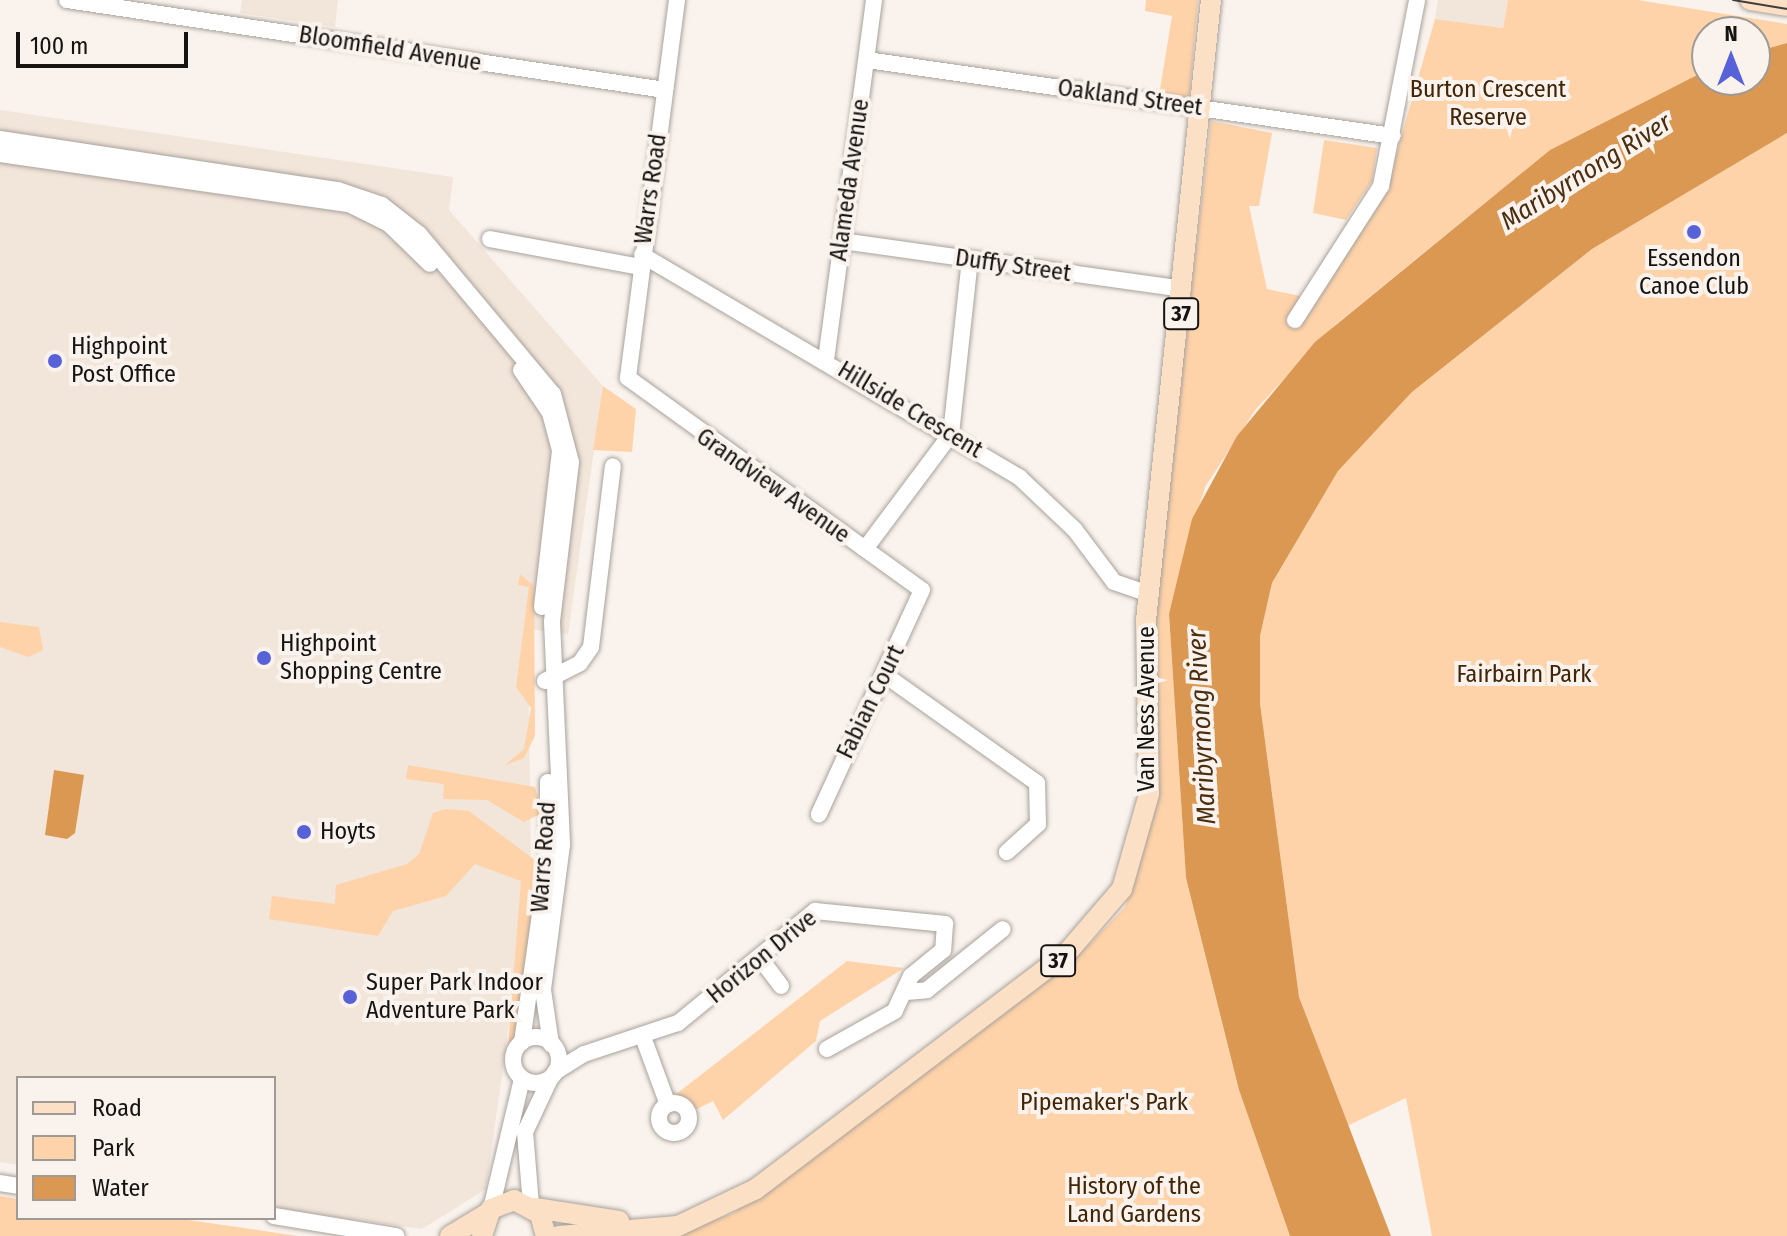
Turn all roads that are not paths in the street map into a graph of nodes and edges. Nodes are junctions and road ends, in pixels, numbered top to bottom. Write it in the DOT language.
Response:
graph roads {
  1 [pos="67,0"];
  2 [pos="677,0"];
  3 [pos="874,0"];
  4 [pos="1211,0"];
  5 [pos="1218,0"];
  6 [pos="1417,0"];
  7 [pos="1750,0"];
  8 [pos="1787,6"];
  9 [pos="1210,32"];
  10 [pos="867,60"];
  11 [pos="665,90"];
  12 [pos="1202,109"];
  13 [pos="1393,136"];
  14 [pos="0,139"];
  15 [pos="0,154"];
  16 [pos="490,239"];
  17 [pos="842,241"];
  18 [pos="970,260"];
  19 [pos="641,262"];
  20 [pos="1183,289"];
  21 [pos="1295,320"];
  22 [pos="826,360"];
  23 [pos="628,378"];
  24 [pos="943,429"];
  25 [pos="613,466"];
  26 [pos="865,549"];
  27 [pos="922,590"];
  28 [pos="1148,599"];
  29 [pos="885,675"];
  30 [pos="549,681"];
  31 [pos="819,814"];
  32 [pos="1007,852"];
  33 [pos="1003,929"];
  34 [pos="760,958"];
  35 [pos="781,986"];
  36 [pos="905,996"];
  37 [pos="643,1037"];
  38 [pos="522,1042"];
  39 [pos="553,1046"];
  40 [pos="827,1049"];
  41 [pos="553,1075"];
  42 [pos="522,1079"];
  43 [pos="668,1105"];
  44 [pos="740,1198"];
  45 [pos="533,1206"];
  46 [pos="489,1211"];
  47 [pos="276,1216"];
  48 [pos="353,1228"];
  49 [pos="369,1236"];
  50 [pos="396,1236"];
  51 [pos="450,1236"];
  52 [pos="482,1236"];
  53 [pos="546,1236"];
  54 [pos="559,1236"];
  1 -- 11 [label="street, Bloomfield Avenue"];
  2 -- 11 [label="street, Warrs Road"];
  3 -- 10 [label="street, Alameda Avenue"];
  4 -- 9 [label="main road, Van Ness Avenue / 37"];
  5 -- 9 [label="main road, Van Ness Avenue / 37"];
  6 -- 13 [label="street"];
  7 -- 8 [label="main road"];
  9 -- 12 [label="main road, Van Ness Avenue / 37"];
  10 -- 12 [label="street, Oakland Street"];
  10 -- 17 [label="street, Alameda Avenue"];
  11 -- 19 [label="street, Warrs Road"];
  12 -- 13 [label="street, Oakland Street"];
  12 -- 20 [label="main road, Van Ness Avenue / 37"];
  13 -- 21 [label="street"];
  14 -- 30 [label="street"];
  15 -- 30 [label="street"];
  16 -- 19 [label="street, Hillside Crescent"];
  17 -- 18 [label="street, Duffy Street"];
  17 -- 22 [label="street, Alameda Avenue"];
  18 -- 20 [label="street, Duffy Street"];
  18 -- 24 [label="street"];
  19 -- 22 [label="street, Hillside Crescent"];
  19 -- 23 [label="street, Warrs Road"];
  20 -- 28 [label="main road, Van Ness Avenue / 37"];
  22 -- 24 [label="street, Hillside Crescent"];
  23 -- 26 [label="street, Grandview Avenue"];
  24 -- 26 [label="street"];
  24 -- 28 [label="street, Hillside Crescent"];
  25 -- 30 [label="street"];
  26 -- 27 [label="street, Grandview Avenue"];
  27 -- 29 [label="street, Fabian Court"];
  28 -- 44 [label="main road, Van Ness Avenue / 37"];
  29 -- 31 [label="street, Fabian Court"];
  29 -- 32 [label="street"];
  30 -- 38 [label="street, Warrs Road"];
  30 -- 39 [label="street, Warrs Road"];
  33 -- 36 [label="street, Horizon Drive"];
  34 -- 35 [label="street"];
  34 -- 36 [label="street, Horizon Drive"];
  34 -- 37 [label="street, Horizon Drive"];
  36 -- 40 [label="street, Horizon Drive"];
  37 -- 39 [label="street, Horizon Drive"];
  37 -- 41 [label="street, Horizon Drive"];
  37 -- 43 [label="street"];
  38 -- 39 [label="street, Horizon Drive"];
  38 -- 42 [label="street, Warrs Road"];
  39 -- 41 [label="street, Warrs Road"];
  41 -- 42 [label="street"];
  41 -- 45 [label="street"];
  42 -- 46 [label="street"];
  44 -- 45 [label="main road, Van Ness Avenue / 37"];
  44 -- 54 [label="main road, Van Ness Avenue / 37"];
  45 -- 46 [label="main road, 37"];
  45 -- 53 [label="main road"];
  46 -- 51 [label="main road, 37"];
  46 -- 52 [label="main road"];
  47 -- 48 [label="street"];
  48 -- 49 [label="street"];
  48 -- 50 [label="street"];
}
